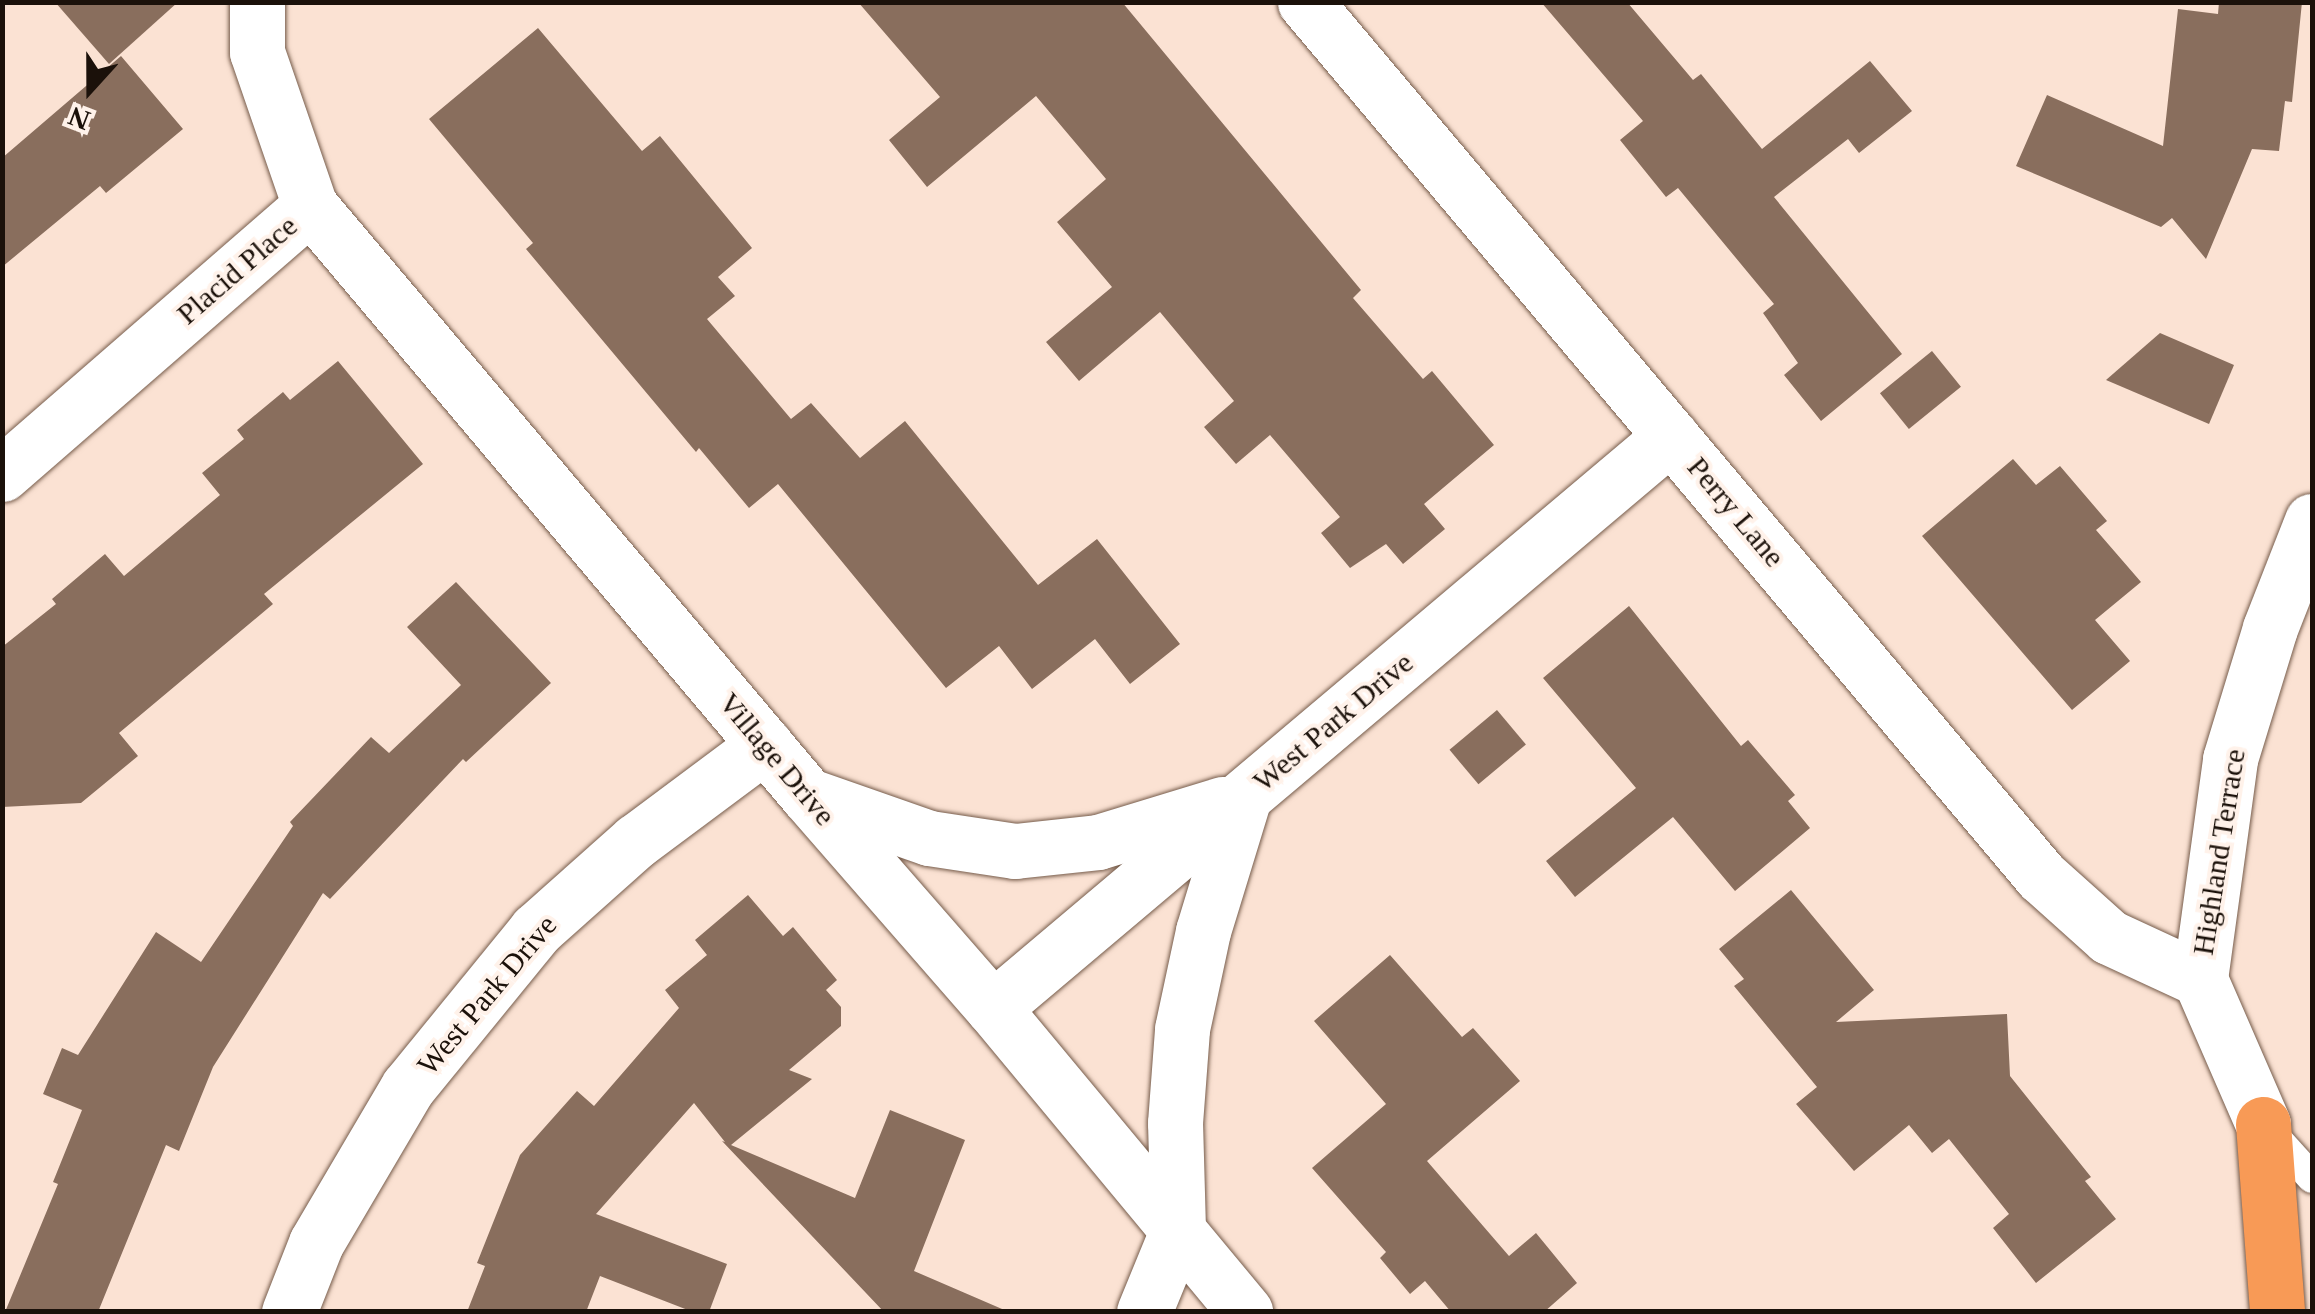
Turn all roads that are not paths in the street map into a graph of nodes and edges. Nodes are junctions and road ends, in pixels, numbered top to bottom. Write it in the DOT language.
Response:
graph roads {
  1 [pos="257,2"];
  2 [pos="1305,2"];
  3 [pos="310,206"];
  4 [pos="1672,436"];
  5 [pos="2,474"];
  6 [pos="2312,521"];
  7 [pos="764,745"];
  8 [pos="807,796"];
  9 [pos="1244,798"];
  10 [pos="2200,978"];
  11 [pos="994,1008"];
  12 [pos="2263,1124"];
  13 [pos="2312,1178"];
  14 [pos="1178,1229"];
  15 [pos="288,1312"];
  16 [pos="1144,1312"];
  17 [pos="1246,1312"];
  18 [pos="2278,1312"];
  1 -- 3 [label="street, Placid Place"];
  2 -- 4 [label="street, Perry Lane"];
  3 -- 5 [label="street, Placid Place"];
  3 -- 7 [label="street, Village Drive"];
  4 -- 9 [label="street, West Park Drive"];
  4 -- 10 [label="street, Perry Lane"];
  6 -- 10 [label="street, Highland Terrace"];
  7 -- 8 [label="street, Village Drive"];
  7 -- 15 [label="street, West Park Drive"];
  8 -- 9 [label="street"];
  8 -- 11 [label="street, Village Drive"];
  9 -- 11 [label="street, West Park Drive"];
  9 -- 14 [label="street"];
  10 -- 12 [label="street, Highland Terrace"];
  11 -- 14 [label="street, Village Drive"];
  12 -- 13 [label="lane"];
  12 -- 18 [label="highway"];
  14 -- 16 [label="street"];
  14 -- 17 [label="street, Village Drive"];
}
